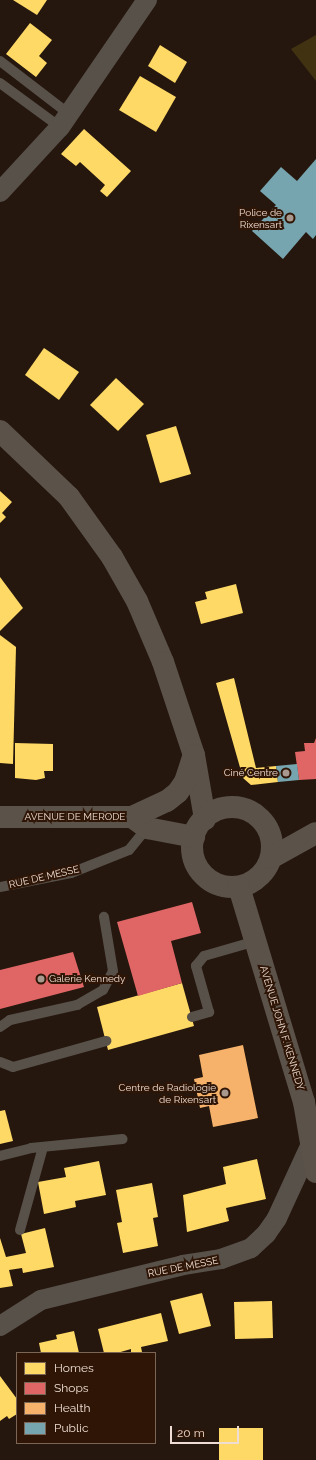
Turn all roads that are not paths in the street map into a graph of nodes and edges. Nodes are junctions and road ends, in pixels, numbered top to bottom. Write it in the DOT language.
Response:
graph roads {
  1 [pos="146,0"];
  2 [pos="0,62"];
  3 [pos="0,83"];
  4 [pos="64,121"];
  5 [pos="0,192"];
  6 [pos="0,431"];
  7 [pos="194,755"];
  8 [pos="0,817"];
  9 [pos="205,819"];
  10 [pos="140,822"];
  11 [pos="316,833"];
  12 [pos="194,837"];
  13 [pos="271,858"];
  14 [pos="0,887"];
  15 [pos="239,887"];
  16 [pos="104,917"];
  17 [pos="256,941"];
  18 [pos="192,1017"];
  19 [pos="0,1027"];
  20 [pos="106,1041"];
  21 [pos="0,1062"];
  22 [pos="123,1139"];
  23 [pos="312,1142"];
  24 [pos="43,1147"];
  25 [pos="0,1156"];
  26 [pos="316,1172"];
  27 [pos="20,1230"];
  28 [pos="0,1326"];
  1 -- 4 [label="street"];
  2 -- 4 [label="lane"];
  3 -- 4 [label="lane"];
  4 -- 5 [label="street"];
  6 -- 7 [label="main road"];
  7 -- 9 [label="main road"];
  7 -- 10 [label="main road"];
  8 -- 10 [label="main road, AVENUE DE MERODE"];
  9 -- 12 [label="main road"];
  9 -- 13 [label="main road"];
  10 -- 12 [label="main road, AVENUE DE MERODE"];
  10 -- 14 [label="lane, RUE DE MESSE"];
  11 -- 13 [label="main road"];
  12 -- 15 [label="main road"];
  13 -- 15 [label="main road"];
  15 -- 17 [label="main road, AVENUE JOHN F. KENNEDY"];
  16 -- 19 [label="lane"];
  17 -- 18 [label="lane"];
  17 -- 23 [label="main road, AVENUE JOHN F. KENNEDY"];
  20 -- 21 [label="lane"];
  22 -- 24 [label="lane"];
  23 -- 26 [label="main road, AVENUE JOHN F. KENNEDY"];
  23 -- 28 [label="street, RUE DE MESSE"];
  24 -- 25 [label="lane"];
  24 -- 27 [label="lane"];
}
